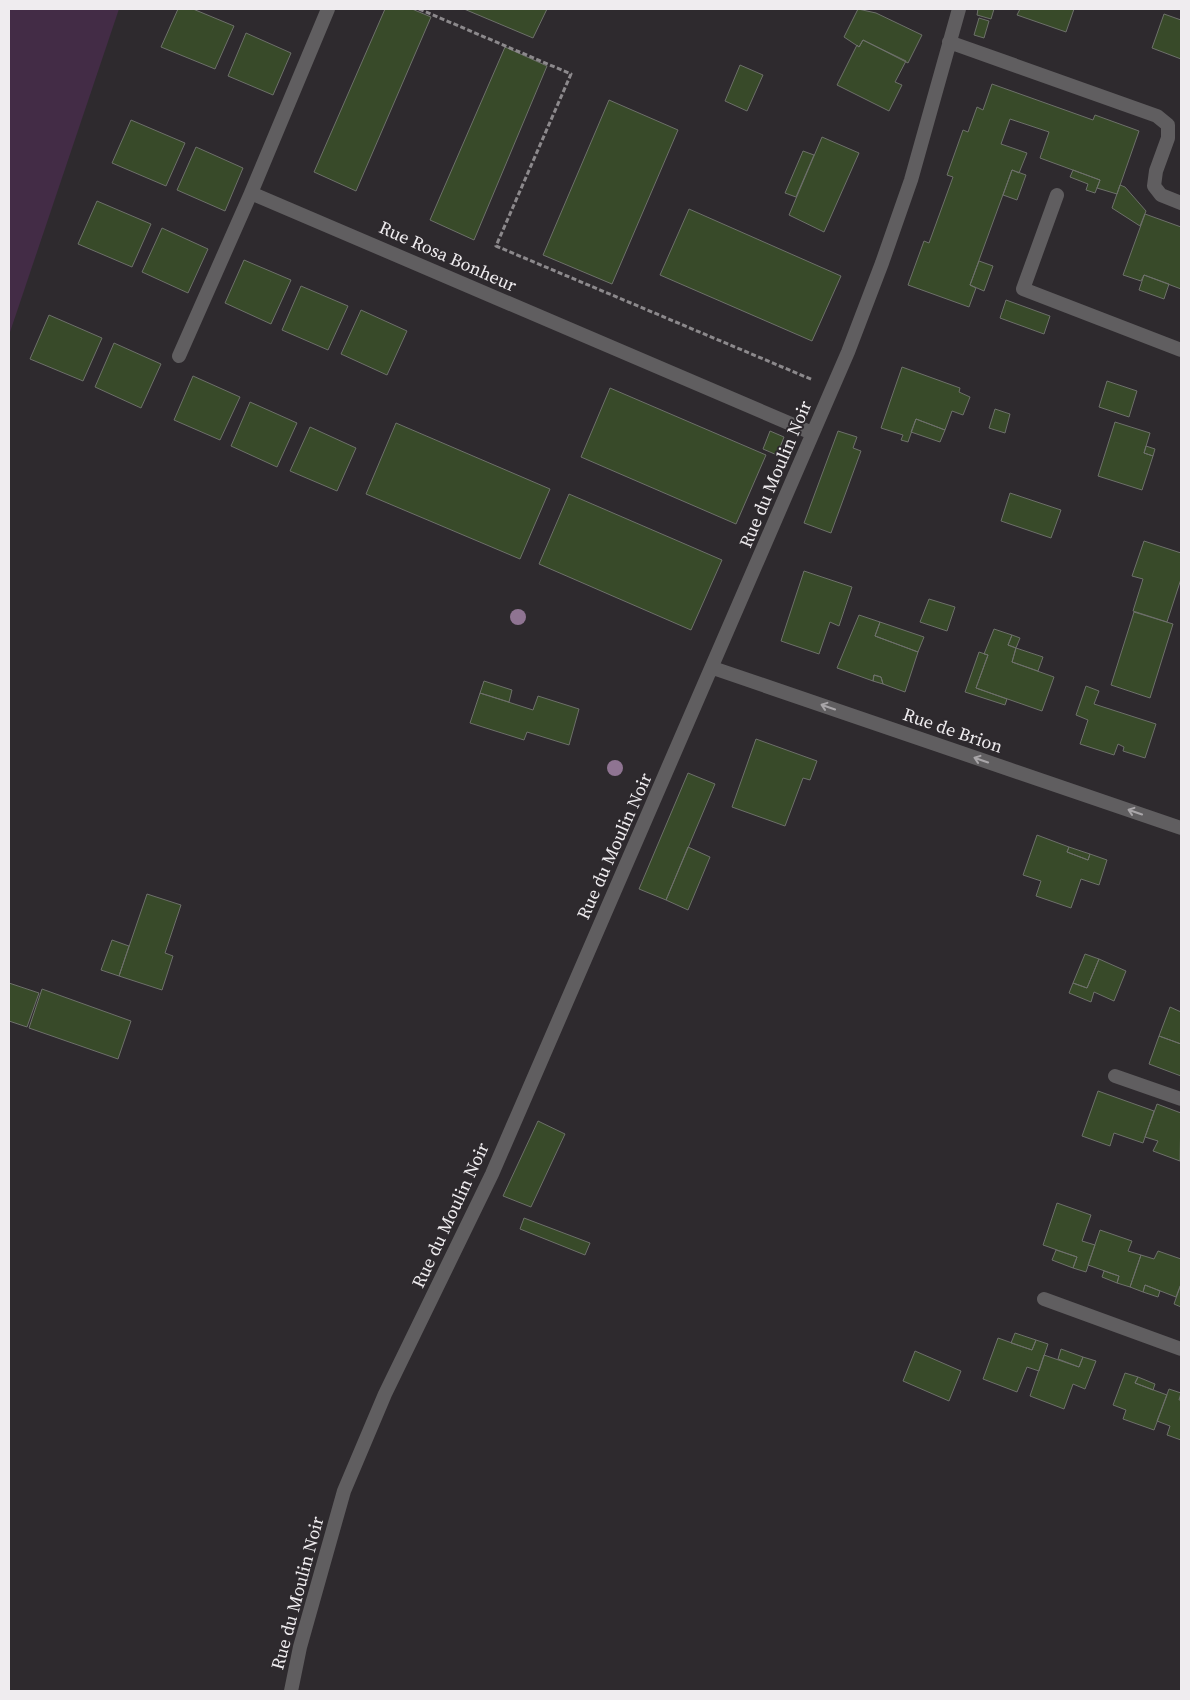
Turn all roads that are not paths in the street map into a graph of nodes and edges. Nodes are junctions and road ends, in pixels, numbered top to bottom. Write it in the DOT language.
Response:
graph roads {
  1 [pos="328,9"];
  2 [pos="958,9"];
  3 [pos="949,42"];
  4 [pos="251,192"];
  5 [pos="1057,195"];
  6 [pos="1181,203"];
  7 [pos="1181,350"];
  8 [pos="179,356"];
  9 [pos="812,433"];
  10 [pos="713,668"];
  11 [pos="1181,828"];
  12 [pos="1115,1076"];
  13 [pos="1181,1099"];
  14 [pos="1044,1299"];
  15 [pos="1181,1349"];
  16 [pos="291,1691"];
  1 -- 4 [label="street"];
  2 -- 3 [label="street, Rue du Moulin Noir"];
  3 -- 6 [label="street"];
  3 -- 9 [label="street, Rue du Moulin Noir"];
  4 -- 8 [label="street"];
  4 -- 9 [label="street, Rue Rosa Bonheur"];
  5 -- 7 [label="street"];
  9 -- 10 [label="street, Rue du Moulin Noir"];
  11 -- 10 [label="street, Rue de Brion, one-way"];
  10 -- 16 [label="street, Rue du Moulin Noir"];
  12 -- 13 [label="street"];
  14 -- 15 [label="street"];
}
